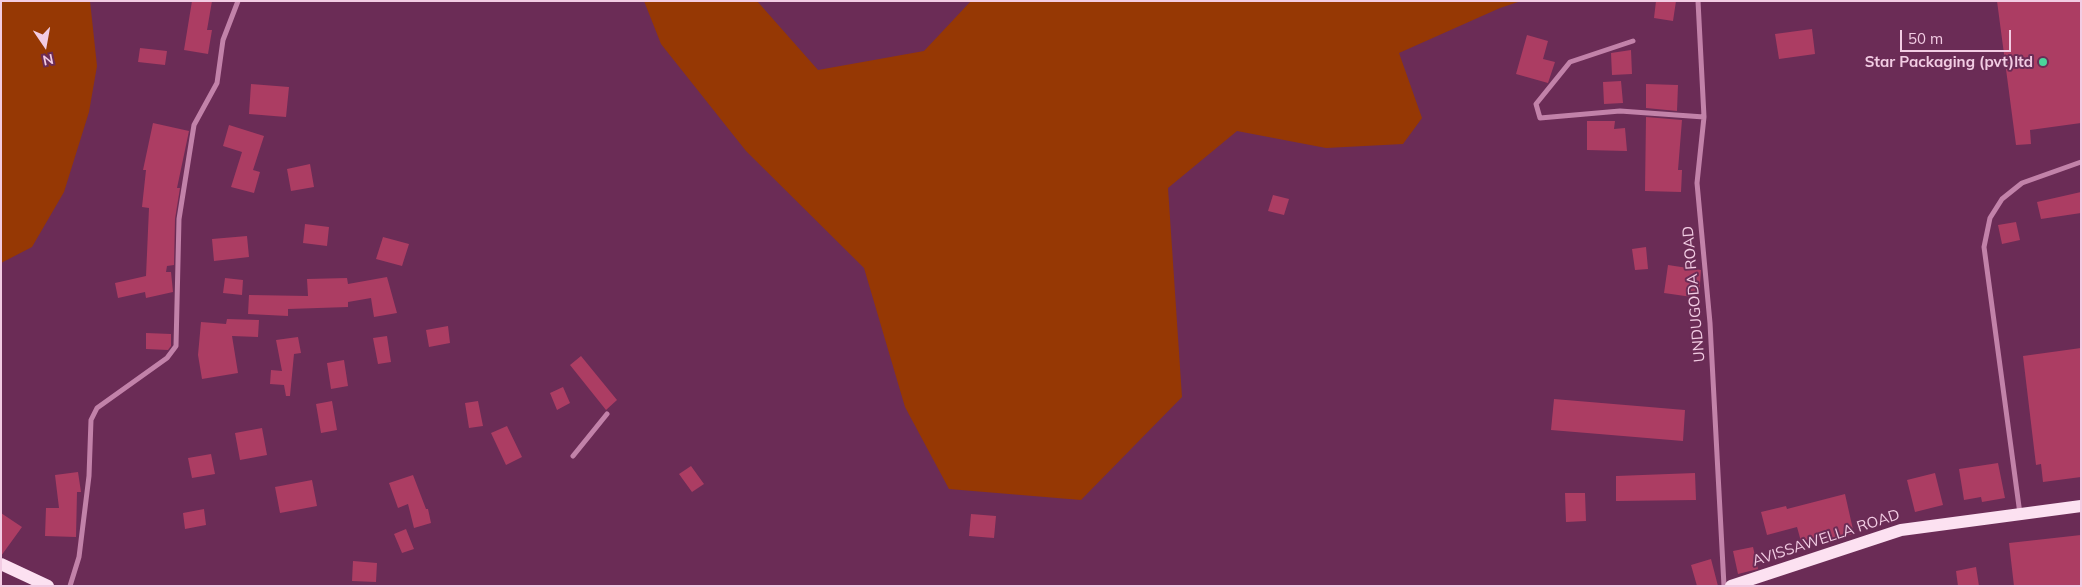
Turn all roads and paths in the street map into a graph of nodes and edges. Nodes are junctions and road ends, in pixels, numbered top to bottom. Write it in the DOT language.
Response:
graph roads {
  1 [pos="238,1"];
  2 [pos="1698,1"];
  3 [pos="1633,41"];
  4 [pos="1704,116"];
  5 [pos="2081,162"];
  6 [pos="608,414"];
  7 [pos="573,456"];
  8 [pos="2081,506"];
  9 [pos="2020,514"];
  10 [pos="1,564"];
  11 [pos="48,586"];
  12 [pos="70,586"];
  13 [pos="1724,586"];
  14 [pos="1730,586"];
  1 -- 12 [label="street"];
  2 -- 4 [label="street, UNDUGODA ROAD"];
  3 -- 4 [label="street"];
  4 -- 13 [label="street, UNDUGODA ROAD"];
  5 -- 9 [label="street"];
  6 -- 7 [label="street"];
  8 -- 9 [label="main road, AVISSAWELLA ROAD"];
  9 -- 14 [label="main road, AVISSAWELLA ROAD"];
  10 -- 11 [label="main road"];
}
